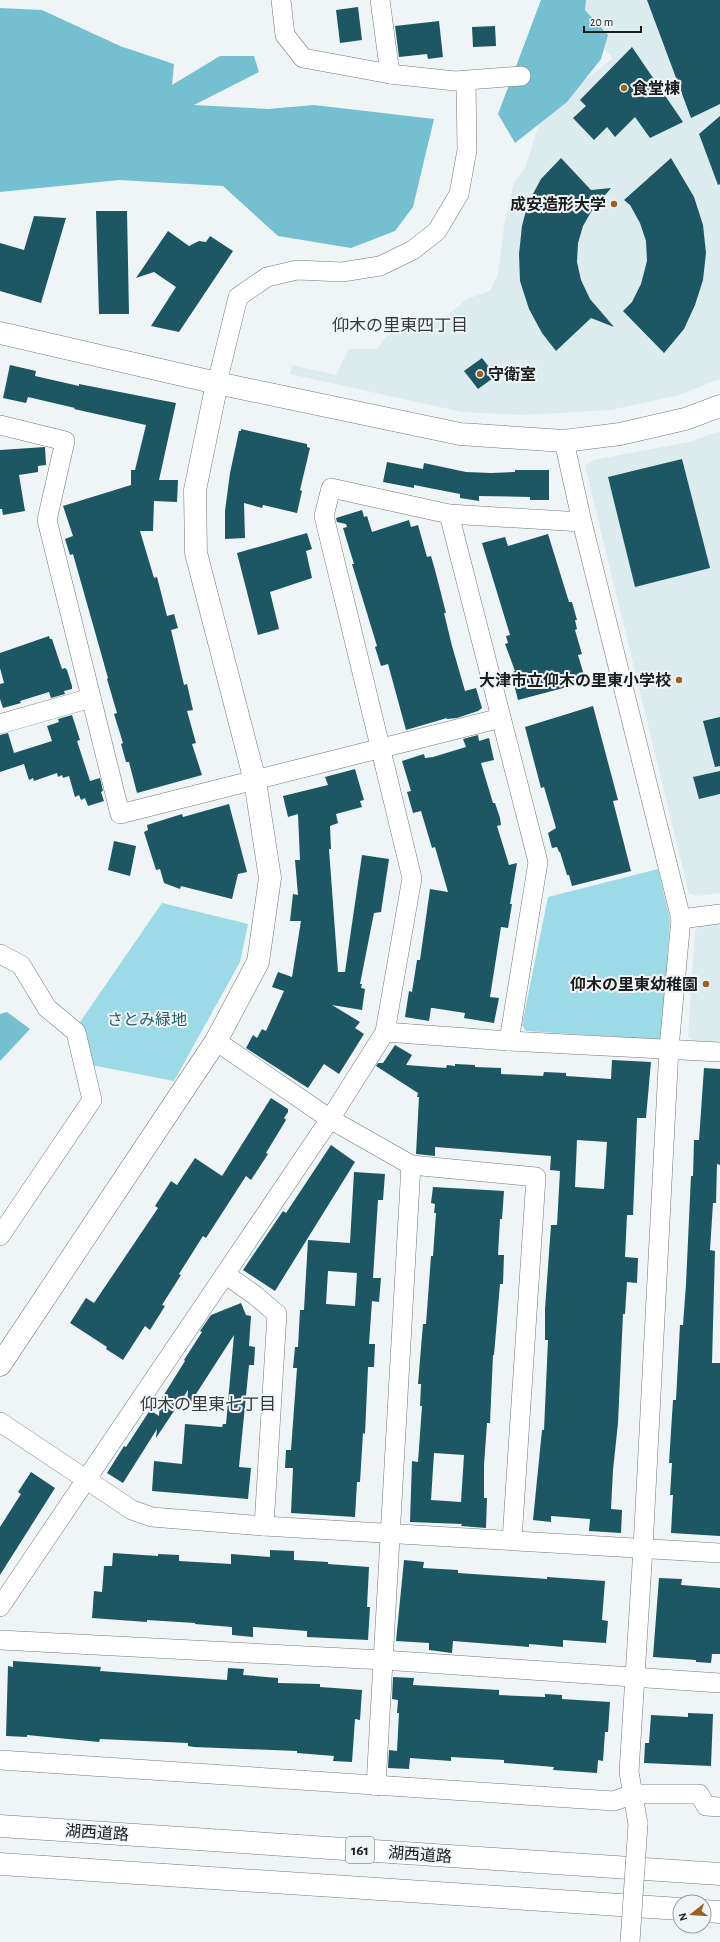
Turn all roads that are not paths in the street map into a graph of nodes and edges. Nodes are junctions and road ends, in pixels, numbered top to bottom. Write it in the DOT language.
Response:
graph roads {
  1 [pos="281,0"];
  2 [pos="380,0"];
  3 [pos="390,74"];
  4 [pos="521,76"];
  5 [pos="466,81"];
  6 [pos="0,333"];
  7 [pos="217,382"];
  8 [pos="720,406"];
  9 [pos="0,425"];
  10 [pos="564,441"];
  11 [pos="449,514"];
  12 [pos="582,522"];
  13 [pos="91,698"];
  14 [pos="501,718"];
  15 [pos="0,724"];
  16 [pos="380,748"];
  17 [pos="255,781"];
  18 [pos="720,914"];
  19 [pos="681,919"];
  20 [pos="0,954"];
  21 [pos="384,1032"];
  22 [pos="509,1041"];
  23 [pos="216,1042"];
  24 [pos="669,1048"];
  25 [pos="720,1052"];
  26 [pos="330,1119"];
  27 [pos="411,1166"];
  28 [pos="0,1236"];
  29 [pos="225,1274"];
  30 [pos="0,1365"];
  31 [pos="0,1422"];
  32 [pos="86,1480"];
  33 [pos="264,1526"];
  34 [pos="390,1533"];
  35 [pos="512,1540"];
  36 [pos="643,1548"];
  37 [pos="720,1553"];
  38 [pos="0,1607"];
  39 [pos="0,1640"];
  40 [pos="383,1660"];
  41 [pos="635,1677"];
  42 [pos="720,1682"];
  43 [pos="0,1760"];
  44 [pos="376,1786"];
  45 [pos="633,1794"];
  46 [pos="720,1807"];
  47 [pos="0,1826"];
  48 [pos="0,1864"];
  49 [pos="720,1874"];
  50 [pos="672,1908"];
  51 [pos="630,1942"];
  1 -- 3 [label="street"];
  2 -- 3 [label="street"];
  3 -- 5 [label="street"];
  4 -- 5 [label="street"];
  5 -- 7 [label="street"];
  6 -- 7 [label="main road"];
  7 -- 10 [label="main road"];
  7 -- 17 [label="main road"];
  8 -- 10 [label="main road"];
  9 -- 13 [label="street"];
  10 -- 12 [label="street"];
  11 -- 12 [label="street"];
  11 -- 14 [label="street"];
  11 -- 16 [label="street"];
  12 -- 19 [label="street"];
  13 -- 15 [label="street"];
  13 -- 17 [label="street"];
  14 -- 16 [label="street"];
  14 -- 22 [label="street"];
  16 -- 17 [label="street"];
  16 -- 21 [label="street"];
  17 -- 23 [label="main road"];
  18 -- 19 [label="street"];
  19 -- 24 [label="street"];
  20 -- 28 [label="street"];
  21 -- 22 [label="street"];
  21 -- 26 [label="street"];
  22 -- 24 [label="street"];
  23 -- 26 [label="street"];
  23 -- 30 [label="main road"];
  24 -- 25 [label="street"];
  24 -- 36 [label="street"];
  26 -- 27 [label="street"];
  26 -- 29 [label="street"];
  27 -- 34 [label="street"];
  27 -- 35 [label="street"];
  29 -- 32 [label="street"];
  29 -- 33 [label="street"];
  31 -- 32 [label="street"];
  32 -- 33 [label="street"];
  32 -- 38 [label="street"];
  33 -- 34 [label="street"];
  34 -- 35 [label="street"];
  34 -- 40 [label="street"];
  35 -- 36 [label="street"];
  36 -- 37 [label="street"];
  36 -- 41 [label="street"];
  39 -- 40 [label="street"];
  40 -- 41 [label="street"];
  40 -- 44 [label="street"];
  41 -- 42 [label="street"];
  41 -- 45 [label="street"];
  43 -- 44 [label="street"];
  44 -- 45 [label="street"];
  45 -- 46 [label="street"];
  45 -- 51 [label="street, bridge"];
  47 -- 49 [label="main road, 湖西道路 / 161"];
  48 -- 50 [label="main road, 161"];
}
